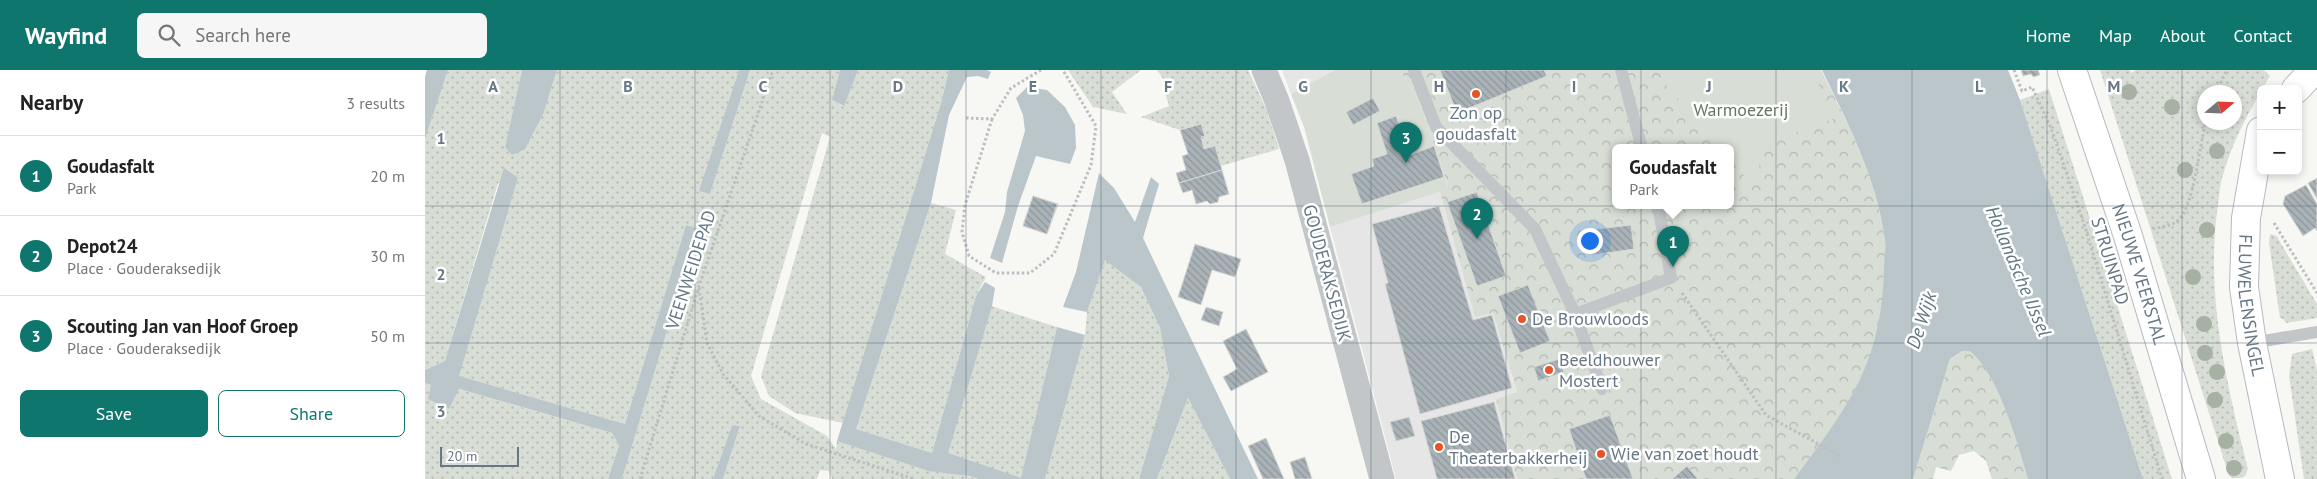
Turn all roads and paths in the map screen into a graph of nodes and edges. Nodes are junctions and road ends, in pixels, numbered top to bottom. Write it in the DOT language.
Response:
graph roads {
  1 [pos="773,70"];
  2 [pos="1041,70"];
  3 [pos="1063,70"];
  4 [pos="1264,70"];
  5 [pos="1414,70"];
  6 [pos="1621,70"];
  7 [pos="2014,70"];
  8 [pos="2072,70"];
  9 [pos="2227,70"];
  10 [pos="2314,70"];
  11 [pos="2220,85"];
  12 [pos="2300,85"];
  13 [pos="966,118"];
  14 [pos="992,119"];
  15 [pos="2204,130"];
  16 [pos="1640,144"];
  17 [pos="2257,154"];
  18 [pos="1659,209"];
  19 [pos="2246,218"];
  20 [pos="2128,236"];
  21 [pos="1671,278"];
  22 [pos="699,286"];
  23 [pos="2317,293"];
  24 [pos="1575,314"];
  25 [pos="2317,332"];
  26 [pos="2252,343"];
  27 [pos="1602,389"];
  28 [pos="1842,457"];
  29 [pos="640,479"];
  30 [pos="914,479"];
  31 [pos="1382,479"];
  32 [pos="2162,479"];
  33 [pos="2201,479"];
  34 [pos="2280,479"];
  1 -- 22 [label="path, VEENWEIDEPAD"];
  2 -- 14 [label="path"];
  3 -- 14 [label="path"];
  4 -- 31 [label="street, GOUDERAKSEDIJK"];
  5 -- 24 [label="lane"];
  6 -- 16 [label="lane"];
  7 -- 32 [label="path, STRUINPAD"];
  8 -- 20 [label="main road, NIEUWE VEERSTAL"];
  9 -- 11 [label="path"];
  10 -- 12 [label="main road"];
  13 -- 14 [label="path"];
  15 -- 20 [label="path"];
  17 -- 19 [label="main road, FLUWELENSINGEL"];
  18 -- 21 [label="lane"];
  19 -- 23 [label="path"];
  19 -- 26 [label="main road, FLUWELENSINGEL"];
  20 -- 33 [label="main road, NIEUWE VEERSTAL"];
  21 -- 24 [label="lane"];
  21 -- 28 [label="path"];
  22 -- 29 [label="path, VEENWEIDEPAD"];
  22 -- 30 [label="path"];
  24 -- 27 [label="lane"];
  25 -- 26 [label="lane"];
  26 -- 34 [label="main road, FLUWELENSINGEL"];
}
